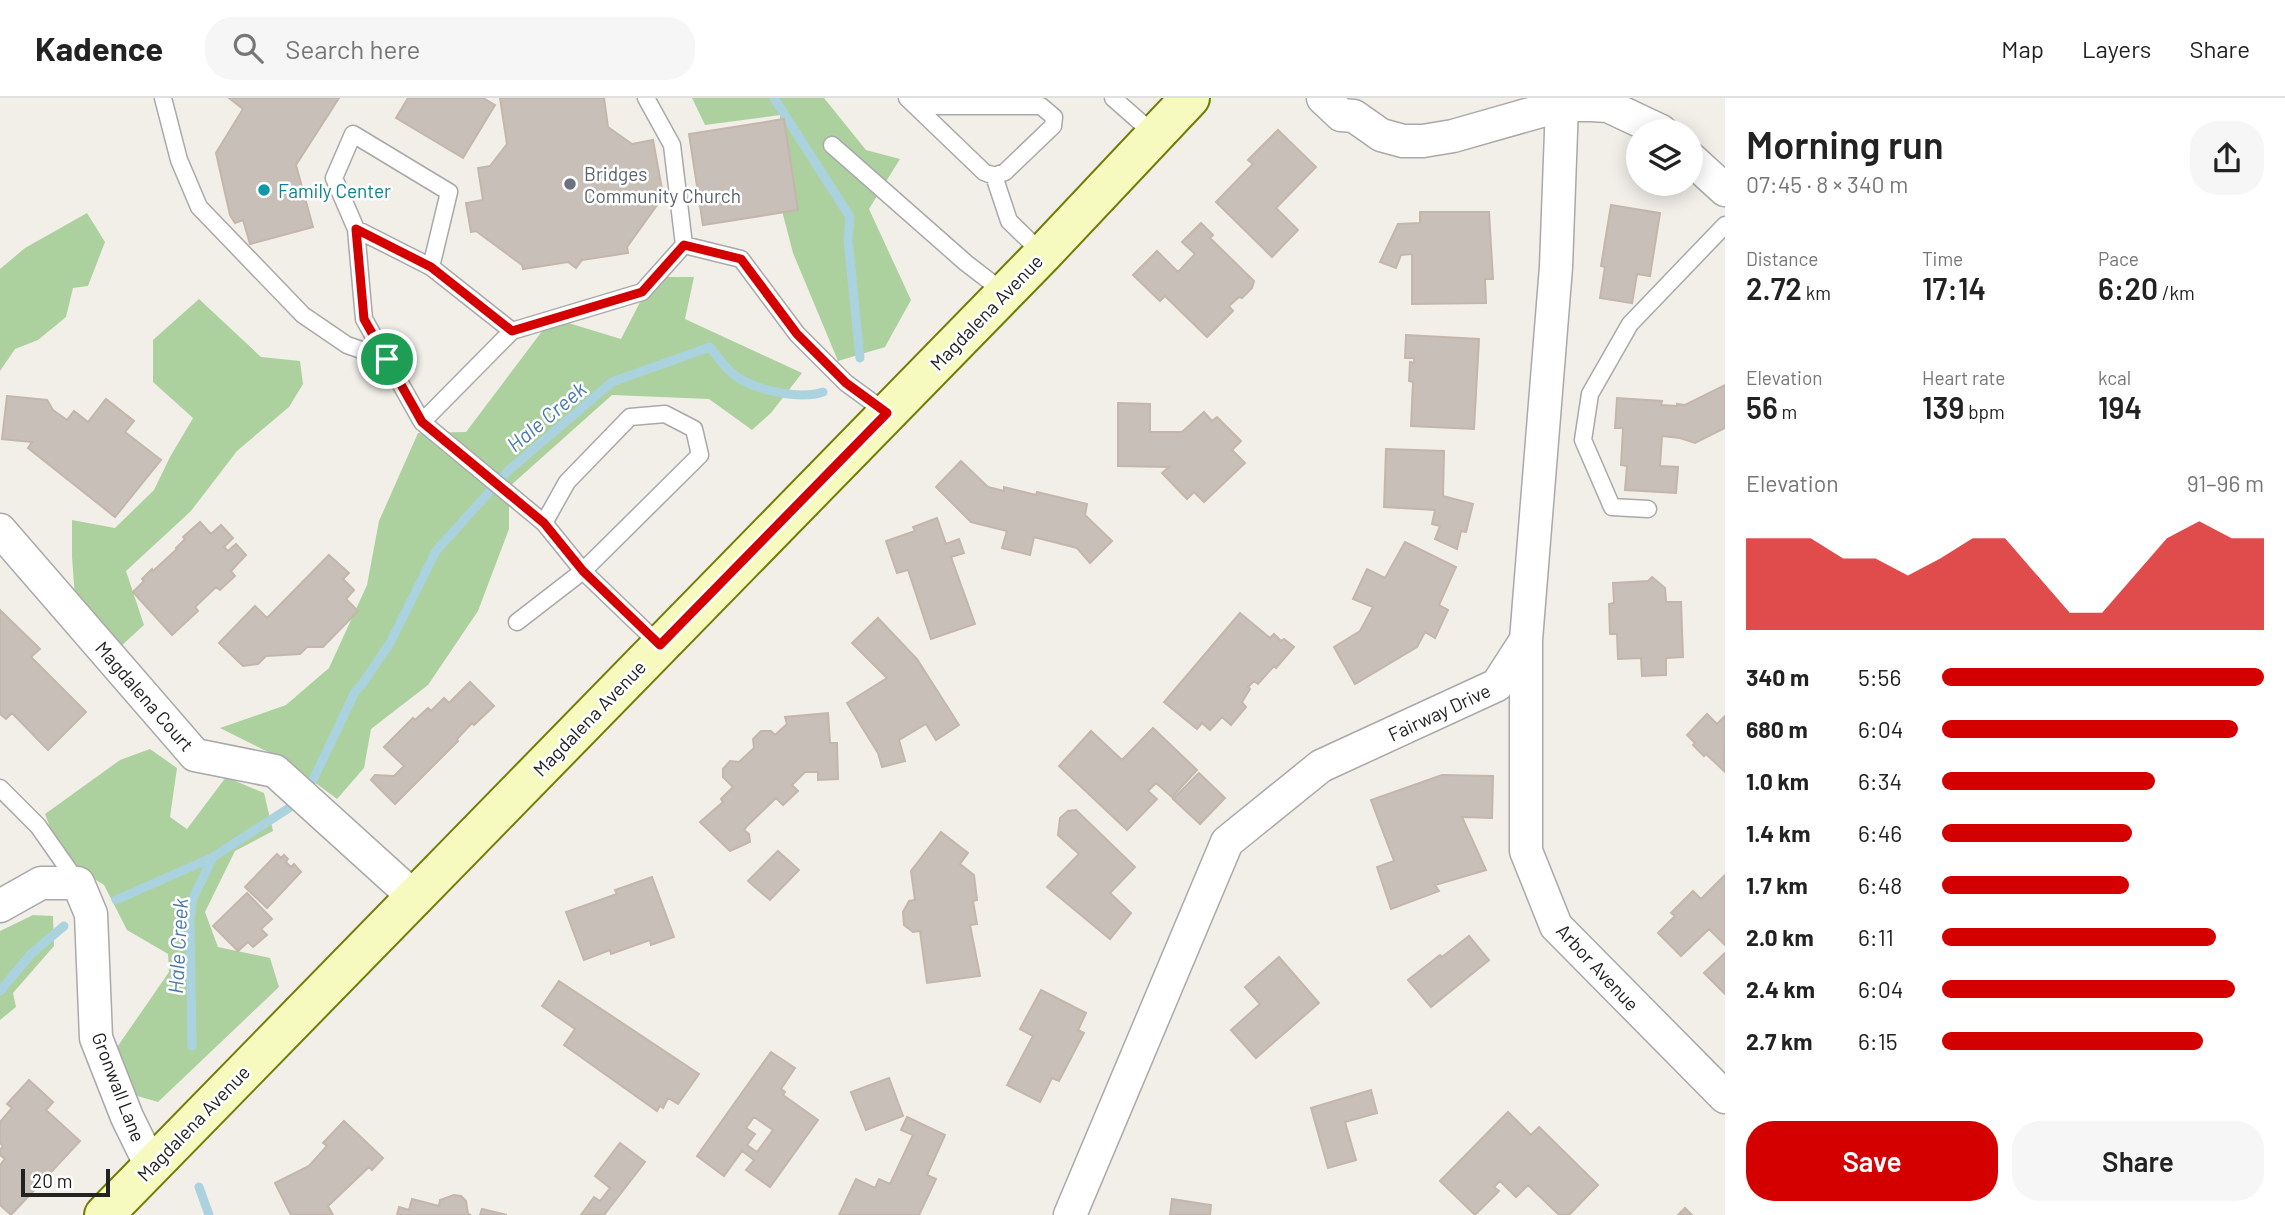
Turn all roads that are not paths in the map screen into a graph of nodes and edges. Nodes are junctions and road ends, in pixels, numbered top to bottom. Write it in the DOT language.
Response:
graph roads {
  1 [pos="163,98"];
  2 [pos="646,98"];
  3 [pos="1113,98"];
  4 [pos="1190,98"];
  5 [pos="1323,98"];
  6 [pos="911,102"];
  7 [pos="1562,105"];
  8 [pos="1353,107"];
  9 [pos="1636,119"];
  10 [pos="1155,135"];
  11 [pos="832,145"];
  12 [pos="1703,170"];
  13 [pos="994,177"];
  14 [pos="1725,190"];
  15 [pos="1725,225"];
  16 [pos="356,229"];
  17 [pos="684,245"];
  18 [pos="1043,254"];
  19 [pos="431,267"];
  20 [pos="1005,293"];
  21 [pos="512,331"];
  22 [pos="387,359"];
  23 [pos="887,413"];
  24 [pos="422,422"];
  25 [pos="1648,509"];
  26 [pos="544,523"];
  27 [pos="0,530"];
  28 [pos="583,571"];
  29 [pos="517,622"];
  30 [pos="1526,640"];
  31 [pos="660,645"];
  32 [pos="0,788"];
  33 [pos="78,883"];
  34 [pos="414,897"];
  35 [pos="0,906"];
  36 [pos="1725,1097"];
  37 [pos="151,1166"];
  38 [pos="104,1215"];
  39 [pos="1070,1215"];
  1 -- 22 [label="lane"];
  2 -- 17 [label="lane"];
  3 -- 10 [label="lane"];
  4 -- 10 [label="main road, Magdalena Avenue"];
  5 -- 8 [label="street"];
  6 -- 13 [label="lane"];
  6 -- 13 [label="lane"];
  7 -- 8 [label="street"];
  7 -- 9 [label="street"];
  7 -- 30 [label="street, Fairway Drive"];
  10 -- 18 [label="main road, Magdalena Avenue"];
  11 -- 20 [label="lane"];
  12 -- 14 [label="street"];
  13 -- 18 [label="lane"];
  15 -- 25 [label="lane"];
  16 -- 19 [label="lane"];
  16 -- 19 [label="lane"];
  16 -- 22 [label="lane"];
  17 -- 21 [label="lane"];
  17 -- 23 [label="lane"];
  18 -- 20 [label="main road, Magdalena Avenue"];
  19 -- 21 [label="lane"];
  20 -- 23 [label="main road, Magdalena Avenue"];
  21 -- 24 [label="lane"];
  22 -- 24 [label="lane"];
  23 -- 31 [label="main road, Magdalena Avenue"];
  24 -- 26 [label="lane"];
  26 -- 28 [label="lane"];
  26 -- 28 [label="lane"];
  27 -- 34 [label="street, Magdalena Court"];
  28 -- 29 [label="lane"];
  28 -- 31 [label="lane"];
  30 -- 36 [label="street, Arbor Avenue"];
  30 -- 39 [label="street, Fairway Drive"];
  31 -- 34 [label="main road, Magdalena Avenue"];
  32 -- 33 [label="lane, Gronwall Lane"];
  33 -- 35 [label="street"];
  33 -- 37 [label="street, Gronwall Lane"];
  34 -- 37 [label="main road, Magdalena Avenue"];
  37 -- 38 [label="main road, Magdalena Avenue"];
}
